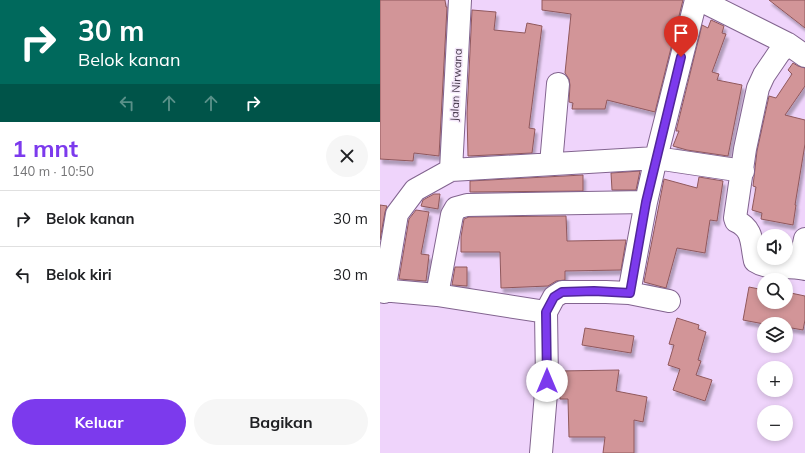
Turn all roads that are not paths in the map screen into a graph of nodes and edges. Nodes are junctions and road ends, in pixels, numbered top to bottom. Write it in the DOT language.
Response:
graph roads {
  1 [pos="460,0"];
  2 [pos="696,0"];
  3 [pos="700,0"];
  4 [pos="797,50"];
  5 [pos="558,84"];
  6 [pos="656,158"];
  7 [pos="551,164"];
  8 [pos="451,170"];
  9 [pos="743,171"];
  10 [pos="646,202"];
  11 [pos="805,239"];
  12 [pos="802,268"];
  13 [pos="382,291"];
  14 [pos="630,293"];
  15 [pos="437,295"];
  16 [pos="669,301"];
  17 [pos="546,312"];
  18 [pos="541,453"];
  1 -- 8 [label="street, Jalan Nirwana"];
  2 -- 6 [label="street"];
  3 -- 4 [label="street"];
  4 -- 9 [label="street"];
  5 -- 7 [label="street"];
  6 -- 7 [label="street"];
  6 -- 9 [label="street"];
  6 -- 10 [label="street"];
  7 -- 8 [label="street"];
  8 -- 13 [label="street"];
  9 -- 12 [label="street"];
  10 -- 14 [label="street"];
  10 -- 15 [label="street"];
  11 -- 12 [label="street"];
  13 -- 15 [label="street"];
  14 -- 16 [label="street"];
  14 -- 17 [label="street"];
  15 -- 17 [label="street"];
  17 -- 18 [label="street"];
}
